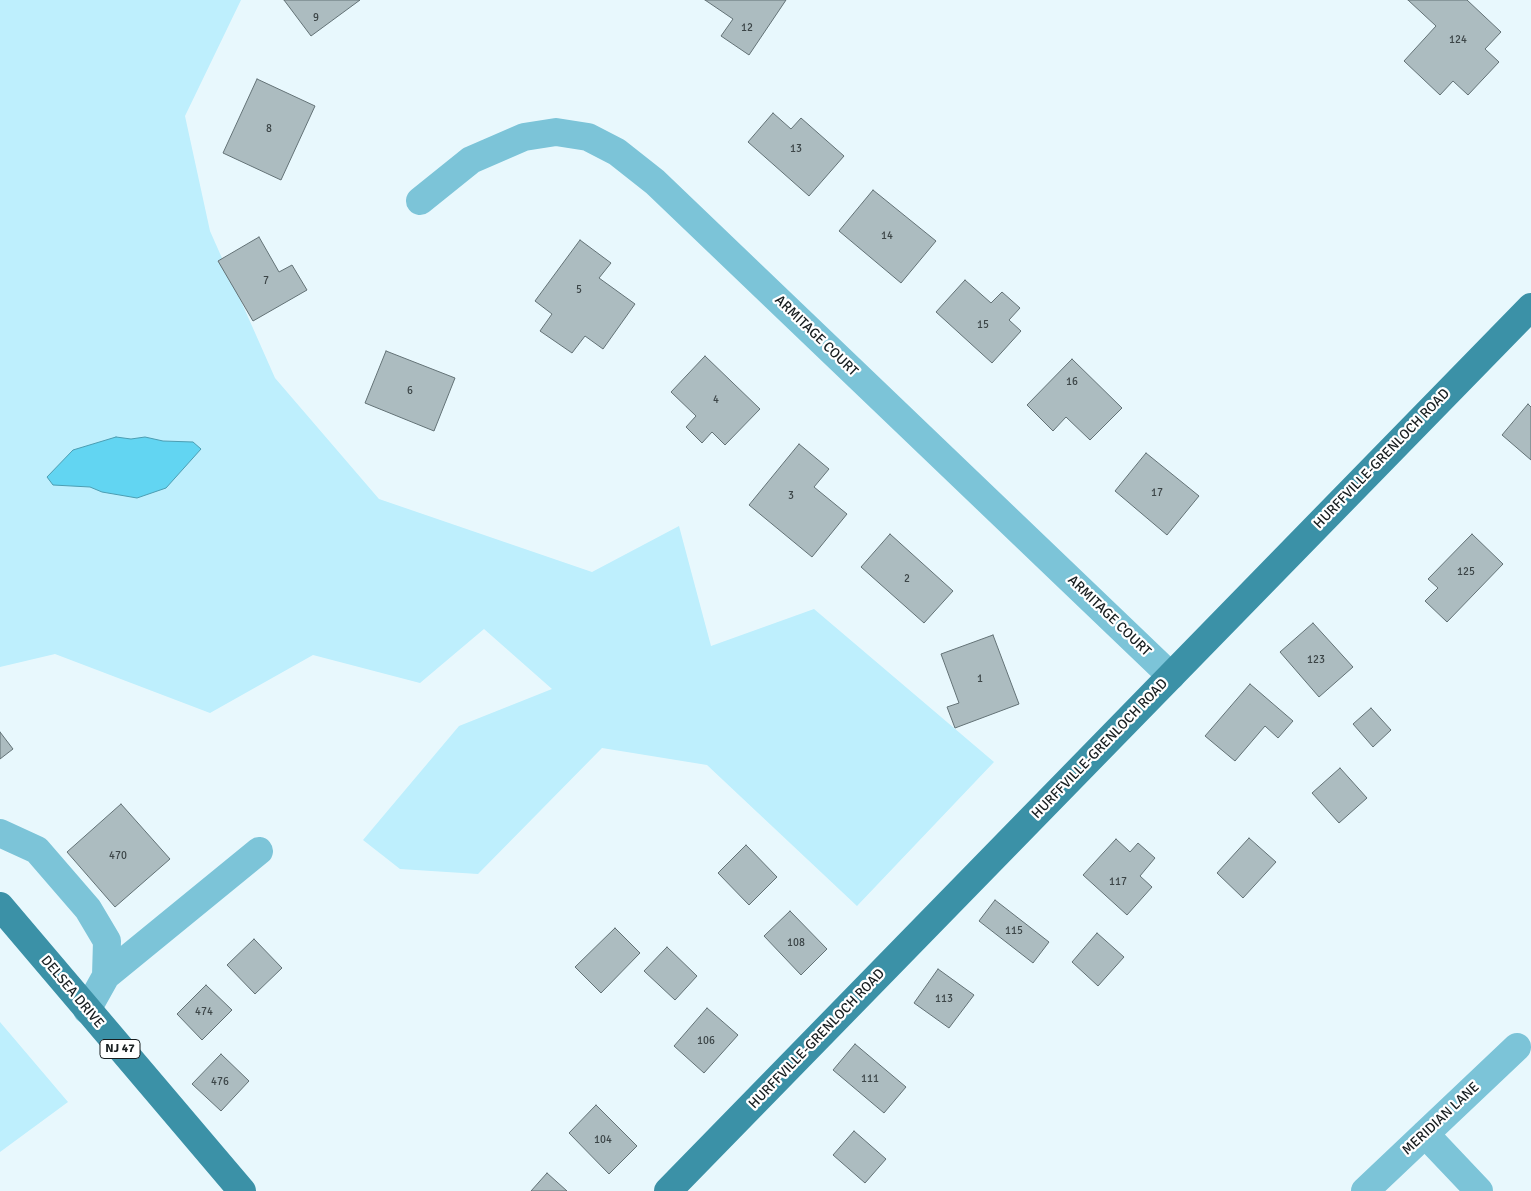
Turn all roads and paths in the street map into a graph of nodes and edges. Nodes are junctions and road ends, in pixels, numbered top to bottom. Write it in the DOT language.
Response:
graph roads {
  1 [pos="420,201"];
  2 [pos="1531,307"];
  3 [pos="1172,676"];
  4 [pos="0,833"];
  5 [pos="259,851"];
  6 [pos="0,906"];
  7 [pos="106,976"];
  8 [pos="87,1010"];
  9 [pos="1518,1047"];
  10 [pos="1425,1134"];
  11 [pos="676,1188"];
  12 [pos="242,1191"];
  13 [pos="1365,1191"];
  14 [pos="1479,1191"];
  1 -- 3 [label="street, ARMITAGE COURT"];
  2 -- 3 [label="main road, HURFFVILLE-GRENLOCH ROAD"];
  3 -- 11 [label="main road, HURFFVILLE-GRENLOCH ROAD"];
  4 -- 7 [label="street"];
  5 -- 7 [label="street"];
  6 -- 8 [label="main road, DELSEA DRIVE / NJ 47"];
  7 -- 8 [label="street"];
  8 -- 12 [label="main road, DELSEA DRIVE / NJ 47"];
  9 -- 10 [label="street, MERIDIAN LANE"];
  10 -- 13 [label="street, MERIDIAN LANE"];
  10 -- 14 [label="street"];
}
